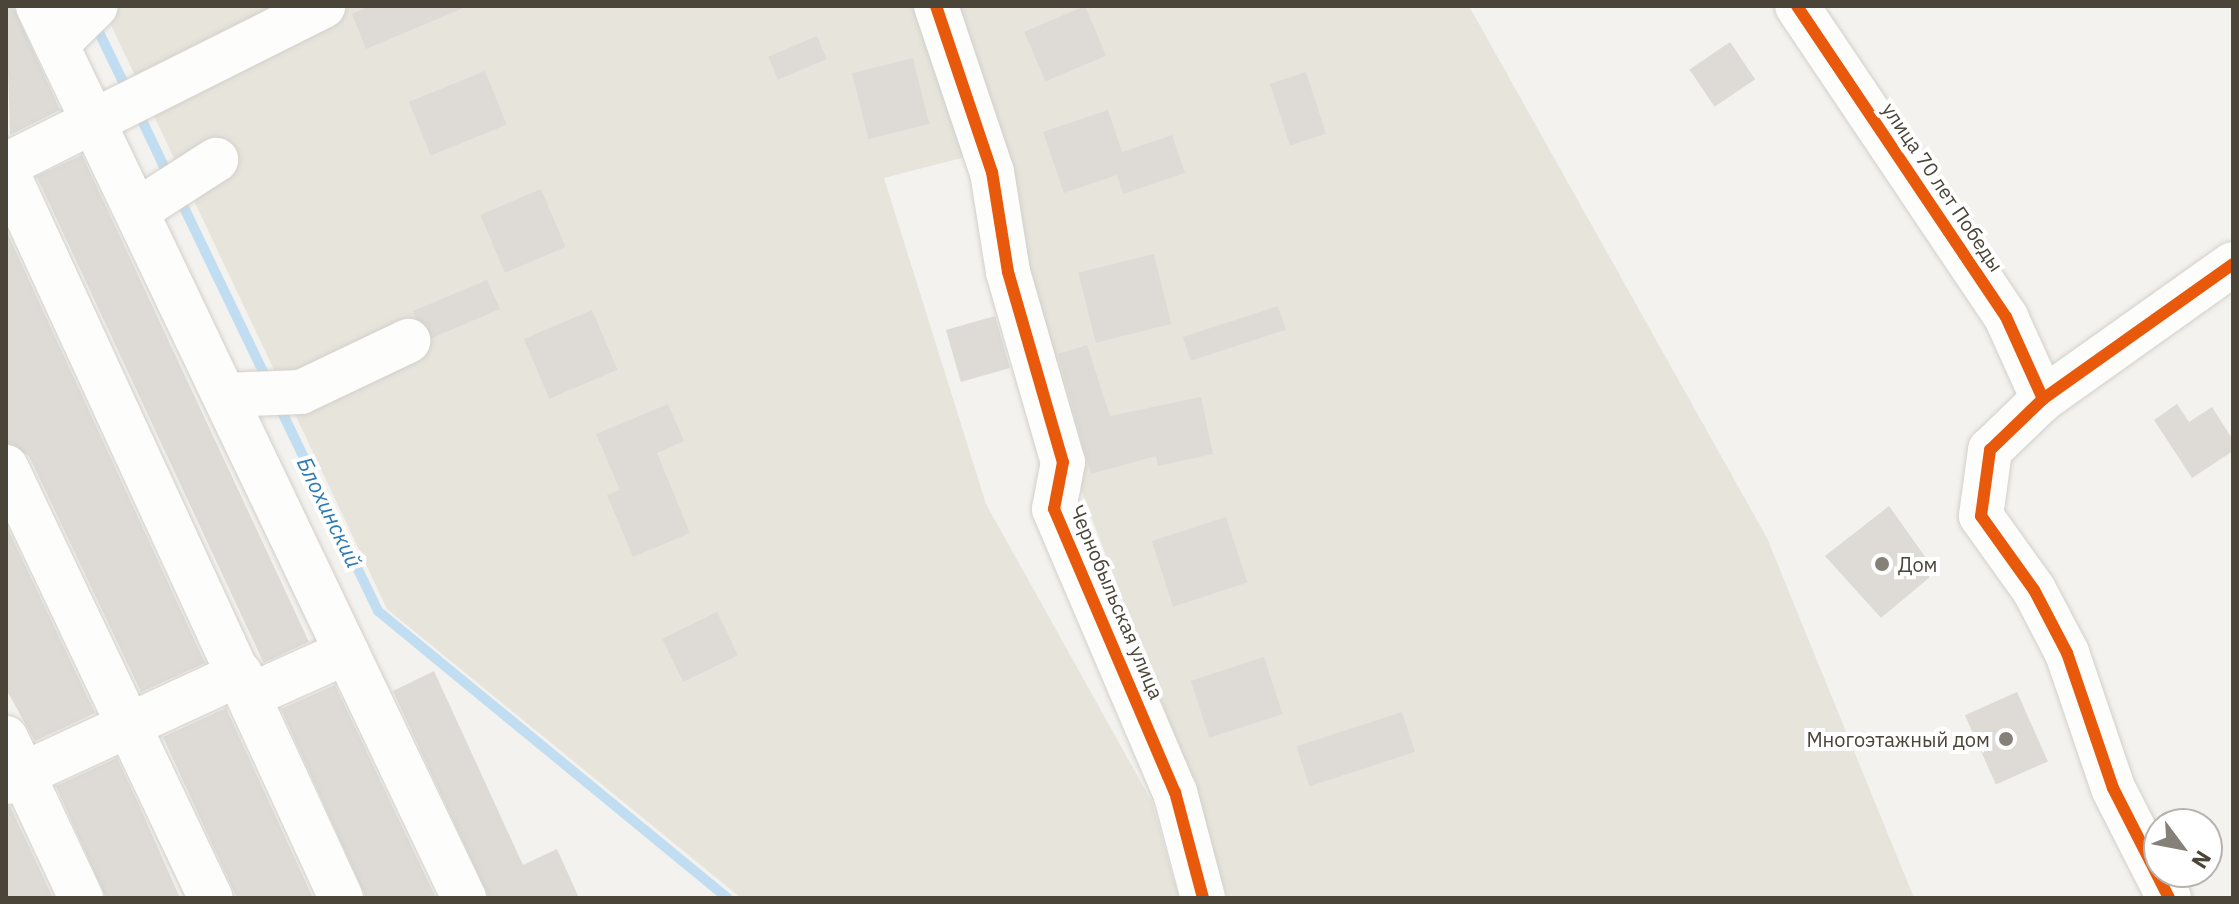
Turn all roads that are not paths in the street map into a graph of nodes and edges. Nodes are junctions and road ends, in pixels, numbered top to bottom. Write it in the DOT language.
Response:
graph roads {
  1 [pos="323,6"];
  2 [pos="936,6"];
  3 [pos="1797,6"];
  4 [pos="66,20"];
  5 [pos="102,114"];
  6 [pos="204,167"];
  7 [pos="6,168"];
  8 [pos="145,205"];
  9 [pos="2233,264"];
  10 [pos="408,341"];
  11 [pos="237,395"];
  12 [pos="2043,399"];
  13 [pos="6,467"];
  14 [pos="347,652"];
  15 [pos="244,685"];
  16 [pos="132,724"];
  17 [pos="12,765"];
  18 [pos="81,898"];
  19 [pos="211,898"];
  20 [pos="341,898"];
  21 [pos="464,898"];
  22 [pos="1203,898"];
  23 [pos="2169,898"];
  1 -- 5 [label="street"];
  2 -- 22 [label="street, Чернобыльская улица"];
  3 -- 12 [label="street, улица 70 лет Победы"];
  4 -- 5 [label="street"];
  5 -- 7 [label="street"];
  5 -- 8 [label="street"];
  6 -- 8 [label="street"];
  7 -- 15 [label="street"];
  8 -- 11 [label="street"];
  9 -- 12 [label="street"];
  10 -- 11 [label="street"];
  11 -- 14 [label="street"];
  12 -- 23 [label="street"];
  13 -- 16 [label="street"];
  14 -- 15 [label="street"];
  14 -- 21 [label="street"];
  15 -- 16 [label="street"];
  15 -- 20 [label="street"];
  16 -- 17 [label="street"];
  16 -- 19 [label="street"];
  17 -- 18 [label="street"];
}
